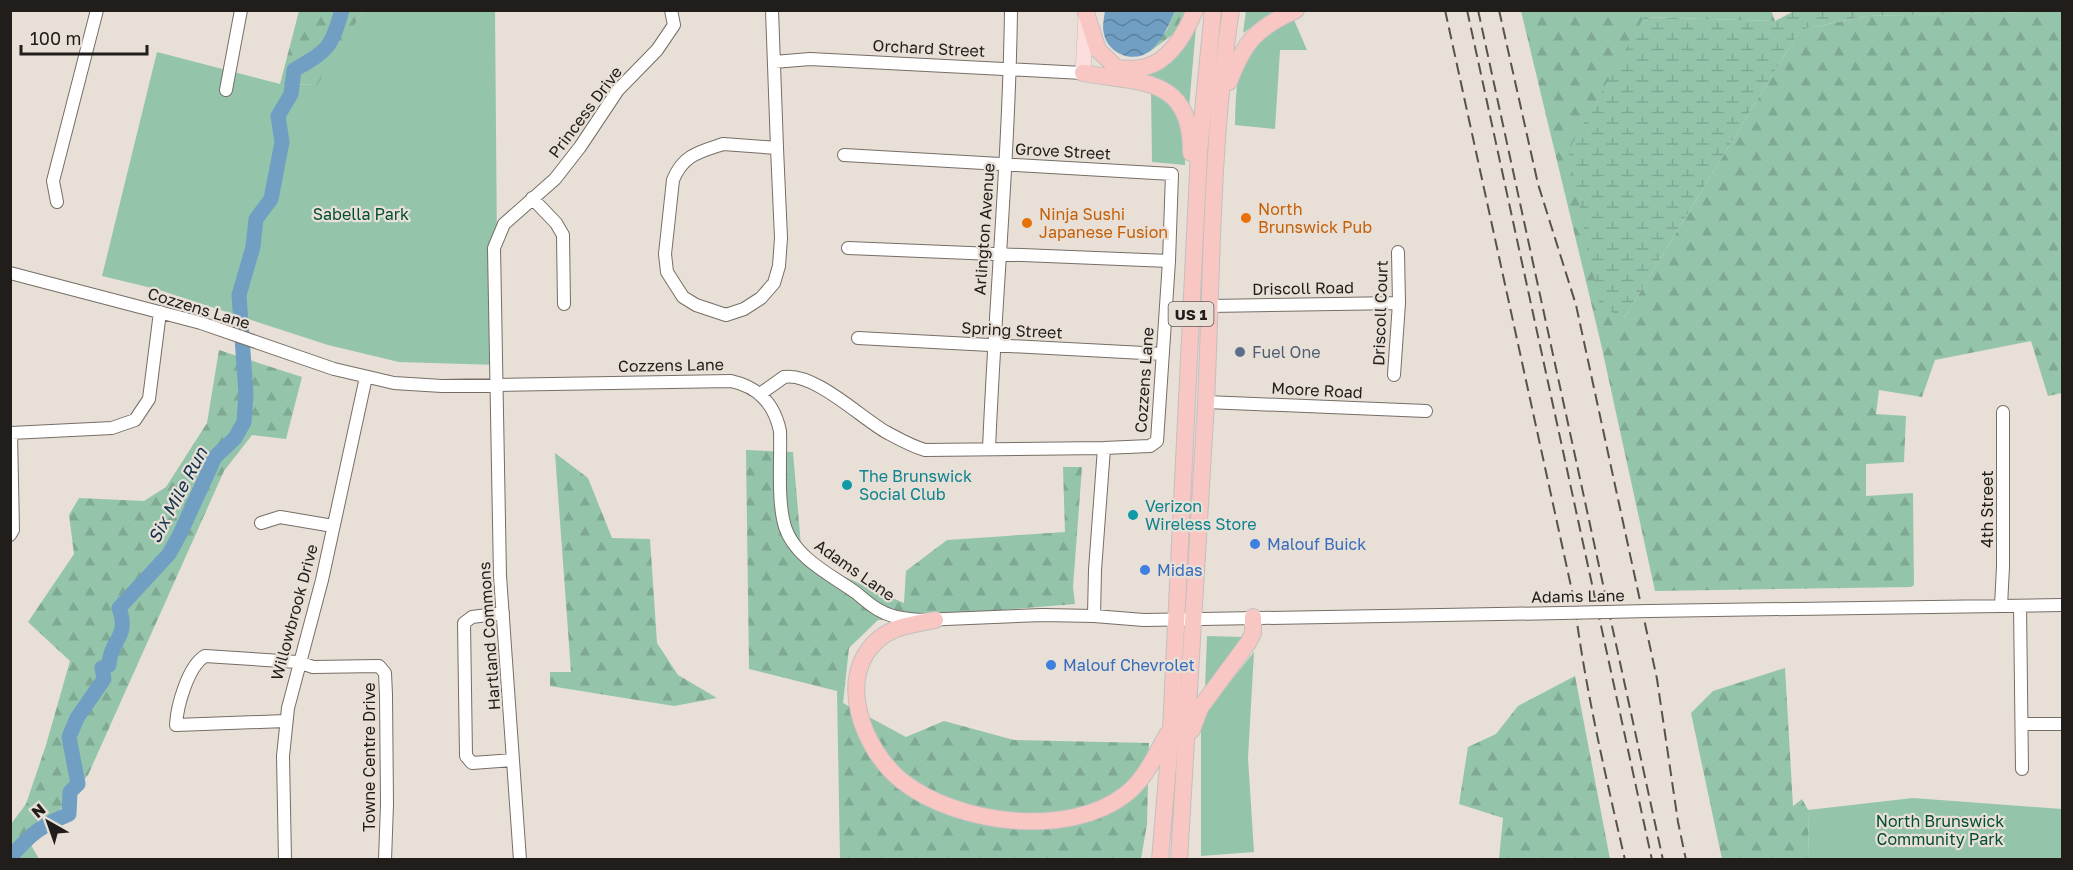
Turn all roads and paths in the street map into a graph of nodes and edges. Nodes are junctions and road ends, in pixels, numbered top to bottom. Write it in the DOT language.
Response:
graph roads {
  1 [pos="97,10"];
  2 [pos="672,10"];
  3 [pos="772,10"];
  4 [pos="1011,10"];
  5 [pos="1195,10"];
  6 [pos="1213,10"];
  7 [pos="1231,10"];
  8 [pos="1296,10"];
  9 [pos="238,11"];
  10 [pos="1086,12"];
  11 [pos="774,62"];
  12 [pos="1117,68"];
  13 [pos="1010,69"];
  14 [pos="1083,72"];
  15 [pos="226,90"];
  16 [pos="1220,105"];
  17 [pos="777,148"];
  18 [pos="844,155"];
  19 [pos="1004,164"];
  20 [pos="1172,174"];
  21 [pos="532,198"];
  22 [pos="57,202"];
  23 [pos="1195,243"];
  24 [pos="848,248"];
  25 [pos="1398,252"];
  26 [pos="999,254"];
  27 [pos="1169,261"];
  28 [pos="10,273"];
  29 [pos="1399,303"];
  30 [pos="564,304"];
  31 [pos="1209,306"];
  32 [pos="160,312"];
  33 [pos="858,338"];
  34 [pos="993,345"];
  35 [pos="1163,354"];
  36 [pos="1394,375"];
  37 [pos="366,377"];
  38 [pos="498,385"];
  39 [pos="760,394"];
  40 [pos="1206,402"];
  41 [pos="1426,411"];
  42 [pos="2003,412"];
  43 [pos="10,433"];
  44 [pos="1104,448"];
  45 [pos="989,449"];
  46 [pos="261,523"];
  47 [pos="333,526"];
  48 [pos="10,535"];
  49 [pos="2062,605"];
  50 [pos="2001,606"];
  51 [pos="2020,606"];
  52 [pos="503,613"];
  53 [pos="1094,616"];
  54 [pos="1253,617"];
  55 [pos="1184,618"];
  56 [pos="935,620"];
  57 [pos="298,662"];
  58 [pos="285,721"];
  59 [pos="2023,724"];
  60 [pos="2062,724"];
  61 [pos="1171,729"];
  62 [pos="1185,757"];
  63 [pos="513,760"];
  64 [pos="2022,769"];
  65 [pos="285,860"];
  66 [pos="385,860"];
  67 [pos="520,860"];
  68 [pos="1160,860"];
  69 [pos="1179,860"];
  1 -- 22 [label="street"];
  2 -- 21 [label="street, Princess Drive"];
  3 -- 11 [label="street"];
  4 -- 13 [label="street, Arlington Avenue"];
  5 -- 12 [label="highway"];
  6 -- 23 [label="highway, US 1"];
  7 -- 16 [label="highway, US 1"];
  8 -- 16 [label="highway"];
  9 -- 15 [label="street"];
  10 -- 12 [label="highway"];
  10 -- 14 [label="main road"];
  11 -- 13 [label="street, Orchard Street"];
  11 -- 17 [label="street"];
  12 -- 14 [label="highway"];
  13 -- 14 [label="street, Orchard Street"];
  13 -- 19 [label="street, Arlington Avenue"];
  14 -- 23 [label="highway"];
  16 -- 31 [label="highway, US 1"];
  17 -- 17 [label="street"];
  18 -- 19 [label="street, Grove Street"];
  19 -- 20 [label="street, Grove Street"];
  19 -- 26 [label="street, Arlington Avenue"];
  20 -- 27 [label="street, Cozzens Lane"];
  21 -- 30 [label="street"];
  21 -- 38 [label="street, Princess Drive"];
  23 -- 55 [label="highway, US 1"];
  24 -- 26 [label="street"];
  25 -- 29 [label="street, Driscoll Court"];
  26 -- 27 [label="street"];
  26 -- 34 [label="street, Arlington Avenue"];
  27 -- 35 [label="street, Cozzens Lane"];
  28 -- 32 [label="street, Cozzens Lane"];
  29 -- 31 [label="street, Driscoll Road"];
  29 -- 36 [label="street, Driscoll Court"];
  31 -- 40 [label="highway, US 1"];
  32 -- 37 [label="street, Cozzens Lane"];
  32 -- 43 [label="street"];
  33 -- 34 [label="street, Spring Street"];
  34 -- 35 [label="street, Spring Street"];
  34 -- 45 [label="street, Arlington Avenue"];
  35 -- 44 [label="street, Cozzens Lane"];
  37 -- 38 [label="street, Cozzens Lane"];
  37 -- 47 [label="street, Willowbrook Drive"];
  38 -- 39 [label="street, Cozzens Lane"];
  38 -- 52 [label="street, Hartland Commons"];
  39 -- 45 [label="street, Cozzens Lane"];
  39 -- 56 [label="street, Adams Lane"];
  40 -- 41 [label="street, Moore Road"];
  40 -- 55 [label="highway, US 1"];
  42 -- 50 [label="street, 4th Street"];
  43 -- 48 [label="street"];
  44 -- 45 [label="street, Cozzens Lane"];
  44 -- 53 [label="street"];
  46 -- 47 [label="street"];
  47 -- 57 [label="street, Willowbrook Drive"];
  49 -- 51 [label="street, Adams Lane"];
  50 -- 51 [label="street, Adams Lane"];
  50 -- 54 [label="street, Adams Lane, bridge"];
  51 -- 59 [label="street"];
  52 -- 63 [label="street, Hartland Commons"];
  52 -- 63 [label="street"];
  53 -- 55 [label="street, Adams Lane"];
  53 -- 56 [label="street, Adams Lane"];
  54 -- 55 [label="street, Adams Lane"];
  54 -- 62 [label="highway"];
  55 -- 61 [label="highway, US 1"];
  55 -- 62 [label="highway, US 1"];
  56 -- 61 [label="highway"];
  57 -- 58 [label="street, Willowbrook Drive"];
  57 -- 58 [label="street, Towne Centre Drive"];
  57 -- 66 [label="street, Towne Centre Drive"];
  58 -- 65 [label="street, Willowbrook Drive"];
  59 -- 60 [label="street"];
  59 -- 64 [label="street"];
  61 -- 68 [label="highway, US 1"];
  62 -- 69 [label="highway, US 1"];
  63 -- 67 [label="street, Hartland Commons"];
}
